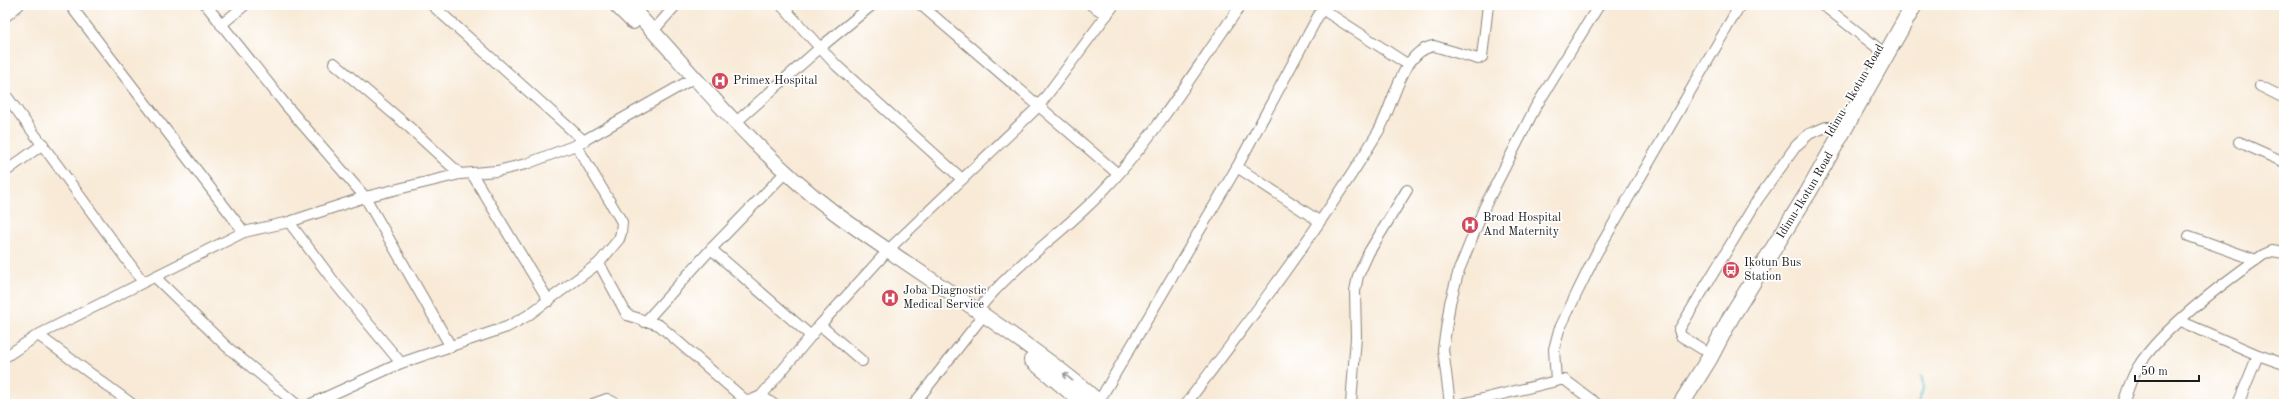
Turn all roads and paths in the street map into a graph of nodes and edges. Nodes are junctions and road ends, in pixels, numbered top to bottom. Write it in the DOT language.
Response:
graph roads {
  1 [pos="19,5"];
  2 [pos="70,5"];
  3 [pos="206,5"];
  4 [pos="245,5"];
  5 [pos="432,5"];
  6 [pos="616,5"];
  7 [pos="629,5"];
  8 [pos="676,5"];
  9 [pos="781,5"];
  10 [pos="872,5"];
  11 [pos="921,5"];
  12 [pos="1091,5"];
  13 [pos="1114,5"];
  14 [pos="1241,5"];
  15 [pos="1488,5"];
  16 [pos="1599,5"];
  17 [pos="1740,5"];
  18 [pos="1823,5"];
  19 [pos="1904,5"];
  20 [pos="1914,5"];
  21 [pos="1323,7"];
  22 [pos="1107,16"];
  23 [pos="5,17"];
  24 [pos="221,25"];
  25 [pos="1896,28"];
  26 [pos="653,31"];
  27 [pos="821,47"];
  28 [pos="1879,49"];
  29 [pos="334,63"];
  30 [pos="1408,64"];
  31 [pos="686,82"];
  32 [pos="2260,86"];
  33 [pos="5,94"];
  34 [pos="2284,98"];
  35 [pos="1038,107"];
  36 [pos="735,123"];
  37 [pos="1834,127"];
  38 [pos="2239,142"];
  39 [pos="580,143"];
  40 [pos="42,144"];
  41 [pos="2284,162"];
  42 [pos="1238,167"];
  43 [pos="5,172"];
  44 [pos="460,174"];
  45 [pos="472,174"];
  46 [pos="1118,174"];
  47 [pos="780,178"];
  48 [pos="962,179"];
  49 [pos="1407,190"];
  50 [pos="365,197"];
  51 [pos="812,200"];
  52 [pos="1319,221"];
  53 [pos="289,222"];
  54 [pos="244,232"];
  55 [pos="2189,236"];
  56 [pos="711,249"];
  57 [pos="2284,253"];
  58 [pos="885,254"];
  59 [pos="2256,260"];
  60 [pos="599,263"];
  61 [pos="156,278"];
  62 [pos="143,282"];
  63 [pos="549,301"];
  64 [pos="978,316"];
  65 [pos="2180,321"];
  66 [pos="645,322"];
  67 [pos="820,325"];
  68 [pos="38,335"];
  69 [pos="811,336"];
  70 [pos="451,347"];
  71 [pos="1702,349"];
  72 [pos="2258,355"];
  73 [pos="5,357"];
  74 [pos="862,361"];
  75 [pos="401,363"];
  76 [pos="2284,364"];
  77 [pos="1556,380"];
  78 [pos="762,396"];
  79 [pos="1685,401"];
  80 [pos="1100,403"];
  81 [pos="132,404"];
  82 [pos="296,404"];
  83 [pos="311,404"];
  84 [pos="593,404"];
  85 [pos="617,404"];
  86 [pos="773,404"];
  87 [pos="914,404"];
  88 [pos="1084,404"];
  89 [pos="1186,404"];
  90 [pos="1351,404"];
  91 [pos="1450,404"];
  92 [pos="1462,404"];
  93 [pos="1597,404"];
  94 [pos="1671,404"];
  95 [pos="2124,404"];
  96 [pos="2238,404"];
  1 -- 23 [label="street"];
  2 -- 54 [label="street"];
  3 -- 24 [label="street"];
  4 -- 24 [label="street"];
  5 -- 39 [label="street"];
  6 -- 31 [label="main road"];
  7 -- 26 [label="main road"];
  8 -- 26 [label="street"];
  9 -- 27 [label="street"];
  10 -- 27 [label="street"];
  11 -- 35 [label="street"];
  12 -- 22 [label="street"];
  13 -- 22 [label="street"];
  14 -- 46 [label="street"];
  15 -- 30 [label="street"];
  16 -- 91 [label="street"];
  17 -- 77 [label="street"];
  18 -- 28 [label="street"];
  19 -- 25 [label="main road, Idimu - Ikotun Road"];
  20 -- 25 [label="main road, Idimu-Ikotun Road"];
  21 -- 30 [label="street"];
  21 -- 42 [label="street"];
  22 -- 35 [label="street"];
  24 -- 50 [label="street"];
  25 -- 28 [label="main road, Idimu - Ikotun Road"];
  25 -- 79 [label="main road, Idimu-Ikotun Road"];
  26 -- 36 [label="main road"];
  27 -- 36 [label="street"];
  27 -- 48 [label="street"];
  28 -- 37 [label="main road, Idimu - Ikotun Road"];
  29 -- 44 [label="street"];
  30 -- 52 [label="street"];
  31 -- 39 [label="street"];
  31 -- 47 [label="main road"];
  32 -- 34 [label="street"];
  33 -- 40 [label="street"];
  35 -- 46 [label="street"];
  35 -- 48 [label="street"];
  36 -- 51 [label="main road"];
  37 -- 71 [label="main road, Idimu - Ikotun Road"];
  37 -- 71 [label="street"];
  38 -- 41 [label="street"];
  39 -- 45 [label="street"];
  39 -- 60 [label="street"];
  40 -- 43 [label="street"];
  40 -- 62 [label="street"];
  42 -- 52 [label="street"];
  42 -- 80 [label="street"];
  44 -- 45 [label="street"];
  44 -- 50 [label="street"];
  45 -- 63 [label="street"];
  46 -- 64 [label="street"];
  47 -- 51 [label="main road"];
  47 -- 56 [label="street"];
  48 -- 58 [label="street"];
  49 -- 90 [label="street"];
  50 -- 53 [label="street"];
  50 -- 70 [label="street"];
  51 -- 58 [label="main road"];
  52 -- 89 [label="street"];
  53 -- 54 [label="street"];
  53 -- 75 [label="street"];
  54 -- 61 [label="street"];
  55 -- 59 [label="street"];
  56 -- 66 [label="street"];
  56 -- 69 [label="street"];
  57 -- 59 [label="street"];
  58 -- 64 [label="main road"];
  58 -- 67 [label="street"];
  59 -- 65 [label="street"];
  60 -- 63 [label="street"];
  60 -- 66 [label="street"];
  61 -- 62 [label="street"];
  61 -- 82 [label="street"];
  62 -- 68 [label="street"];
  63 -- 70 [label="street"];
  80 -- 64 [label="main road, one-way"];
  64 -- 87 [label="street"];
  64 -- 88 [label="main road"];
  65 -- 72 [label="street"];
  65 -- 95 [label="street"];
  66 -- 78 [label="street"];
  67 -- 69 [label="street"];
  67 -- 74 [label="street"];
  68 -- 73 [label="street"];
  68 -- 81 [label="street"];
  69 -- 78 [label="street"];
  70 -- 75 [label="street"];
  71 -- 94 [label="main road, Idimu - Ikotun Road"];
  72 -- 76 [label="street"];
  72 -- 96 [label="street"];
  75 -- 83 [label="street"];
  77 -- 92 [label="street"];
  77 -- 93 [label="street"];
  78 -- 86 [label="street"];
  84 -- 85 [label="street"];
}
